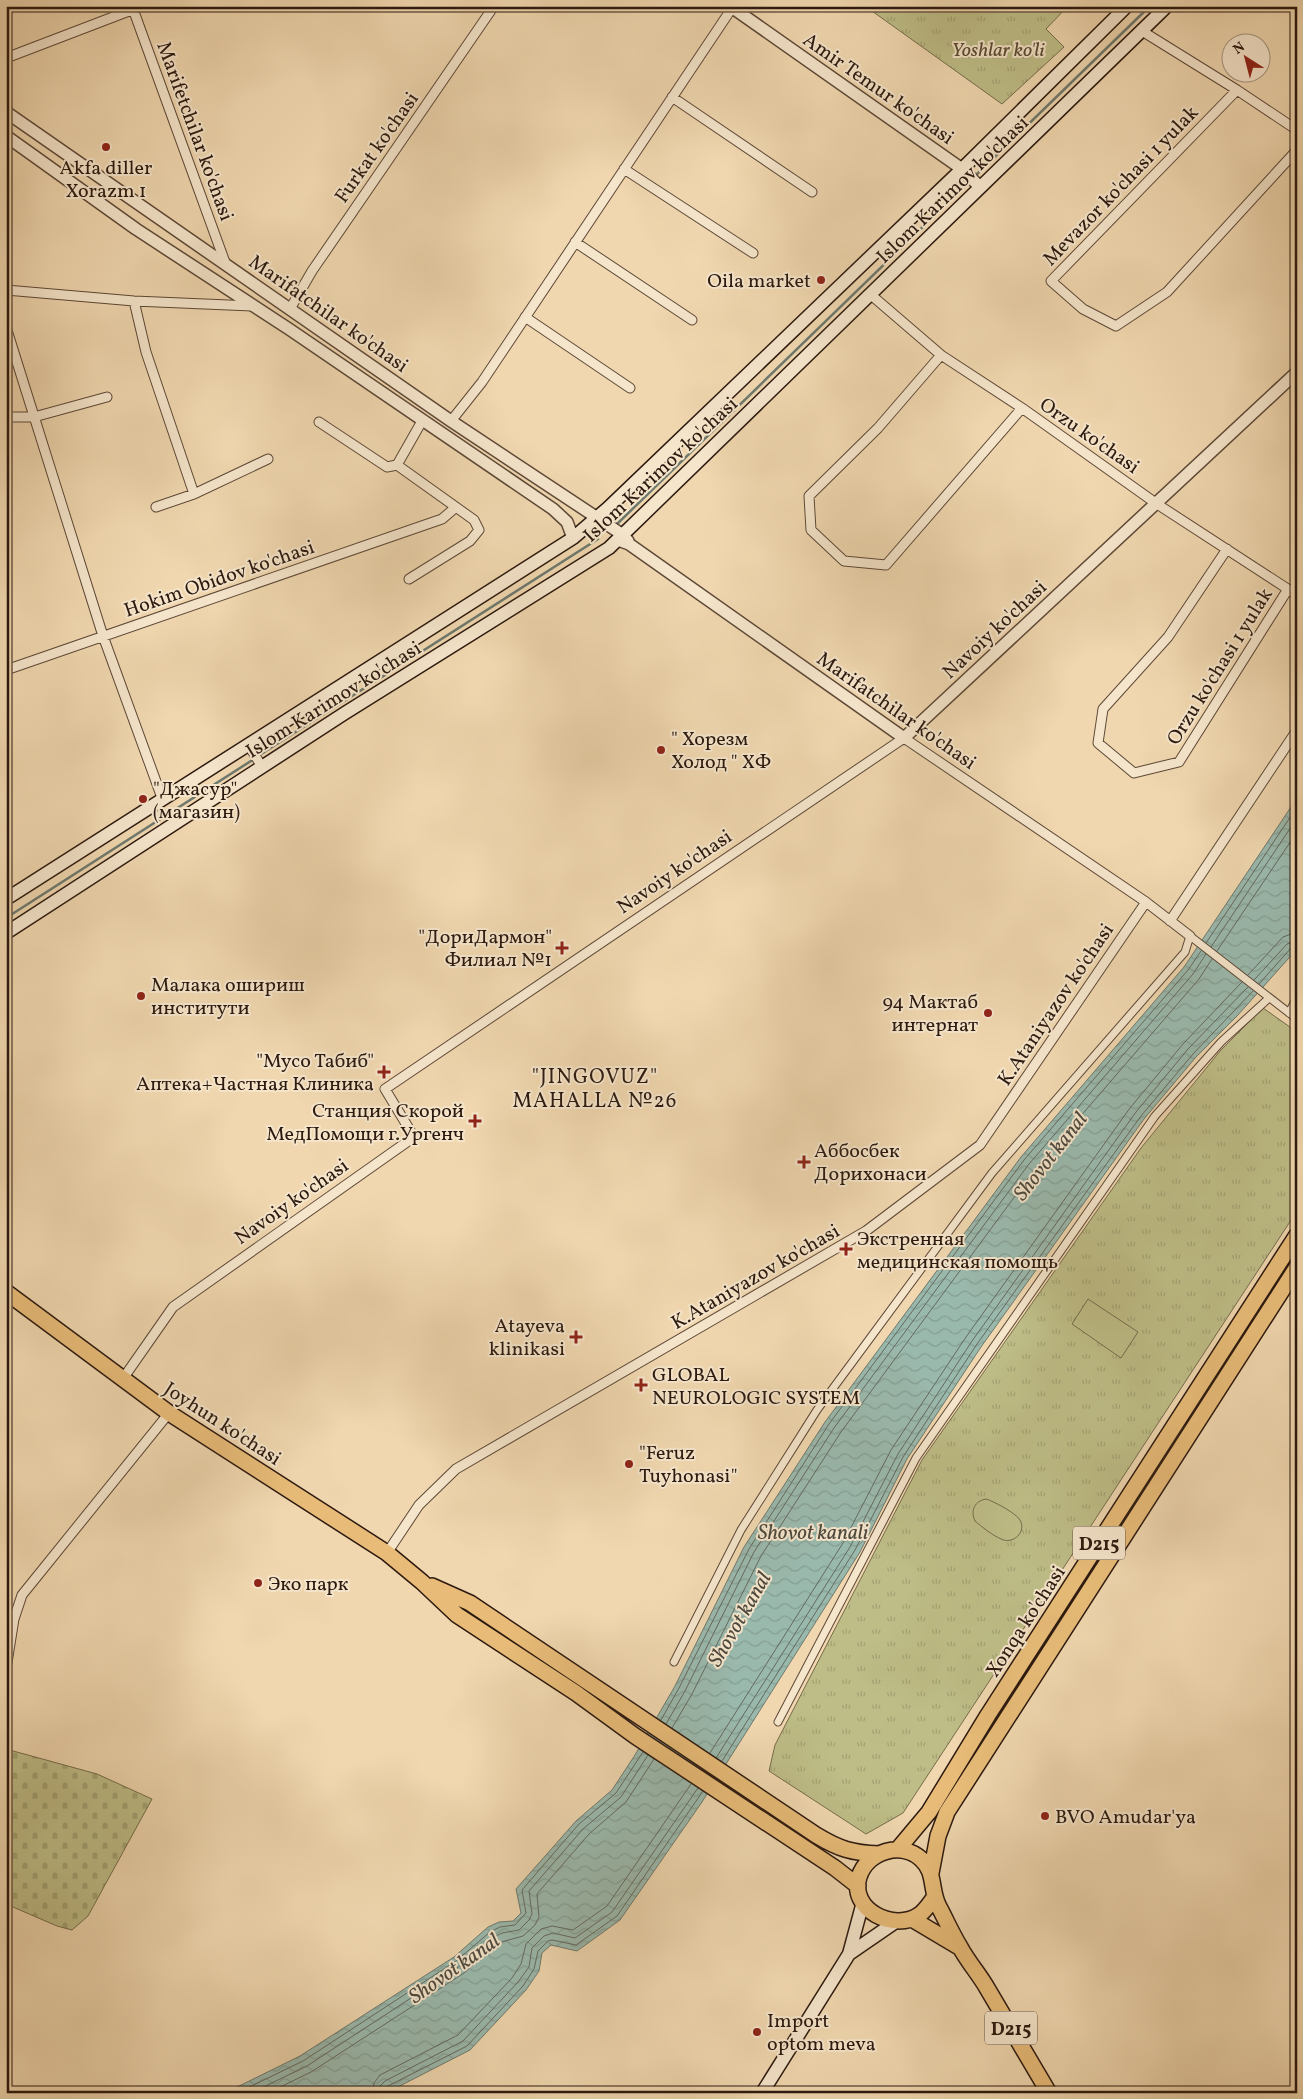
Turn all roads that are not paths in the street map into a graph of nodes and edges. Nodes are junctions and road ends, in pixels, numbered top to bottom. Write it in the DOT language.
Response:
graph roads {
  1 [pos="494,6"];
  2 [pos="1127,6"];
  3 [pos="1167,6"];
  4 [pos="731,7"];
  5 [pos="138,8"];
  6 [pos="1142,31"];
  7 [pos="6,58"];
  8 [pos="1237,90"];
  9 [pos="672,97"];
  10 [pos="6,112"];
  11 [pos="1297,130"];
  12 [pos="6,136"];
  13 [pos="1297,150"];
  14 [pos="624,169"];
  15 [pos="962,169"];
  16 [pos="980,187"];
  17 [pos="812,192"];
  18 [pos="575,242"];
  19 [pos="753,253"];
  20 [pos="226,265"];
  21 [pos="6,290"];
  22 [pos="870,294"];
  23 [pos="134,301"];
  24 [pos="252,306"];
  25 [pos="290,309"];
  26 [pos="525,316"];
  27 [pos="692,320"];
  28 [pos="6,327"];
  29 [pos="941,355"];
  30 [pos="1297,372"];
  31 [pos="630,388"];
  32 [pos="107,397"];
  33 [pos="1022,408"];
  34 [pos="34,417"];
  35 [pos="6,418"];
  36 [pos="422,421"];
  37 [pos="451,421"];
  38 [pos="319,422"];
  39 [pos="268,459"];
  40 [pos="397,465"];
  41 [pos="194,494"];
  42 [pos="1157,504"];
  43 [pos="156,507"];
  44 [pos="456,507"];
  45 [pos="596,518"];
  46 [pos="573,538"];
  47 [pos="624,539"];
  48 [pos="1227,549"];
  49 [pos="409,579"];
  50 [pos="1288,589"];
  51 [pos="1297,595"];
  52 [pos="103,636"];
  53 [pos="6,670"];
  54 [pos="1297,730"];
  55 [pos="904,738"];
  56 [pos="248,744"];
  57 [pos="262,766"];
  58 [pos="162,798"];
  59 [pos="6,898"];
  60 [pos="1146,902"];
  61 [pos="1170,921"];
  62 [pos="6,933"];
  63 [pos="1190,936"];
  64 [pos="1297,997"];
  65 [pos="1268,998"];
  66 [pos="1289,1013"];
  67 [pos="1297,1019"];
  68 [pos="1297,1235"];
  69 [pos="1297,1267"];
  70 [pos="6,1292"];
  71 [pos="122,1380"];
  72 [pos="169,1413"];
  73 [pos="387,1553"];
  74 [pos="674,1662"];
  75 [pos="6,1670"];
  76 [pos="579,1686"];
  77 [pos="988,1715"];
  78 [pos="778,1722"];
  79 [pos="1002,1725"];
  80 [pos="898,1849"];
  81 [pos="879,1854"];
  82 [pos="931,1873"];
  83 [pos="858,1886"];
  84 [pos="934,1898"];
  85 [pos="862,1902"];
  86 [pos="904,1920"];
  87 [pos="960,1948"];
  88 [pos="849,1954"];
  89 [pos="762,2093"];
  90 [pos="1049,2093"];
  1 -- 25 [label="street, Furkat ko'chasi"];
  2 -- 15 [label="main road, Islom Karimov ko'chasi"];
  3 -- 6 [label="main road, Islom Karimov ko'chasi"];
  4 -- 9 [label="street"];
  4 -- 15 [label="street, Amir Temur ko'chasi"];
  5 -- 7 [label="street"];
  5 -- 20 [label="street, Marifetchilar ko'chasi"];
  6 -- 8 [label="street"];
  6 -- 16 [label="main road, Islom Karimov ko'chasi"];
  8 -- 11 [label="street"];
  8 -- 13 [label="street, Mevazor ko'chasi 1 yulak"];
  9 -- 14 [label="street"];
  9 -- 17 [label="street"];
  10 -- 20 [label="street, Marifatchilar ko'chasi"];
  12 -- 24 [label="street, Marifatchilar ko'chasi"];
  14 -- 18 [label="street"];
  14 -- 19 [label="street"];
  15 -- 16 [label="street, Amir Temur ko'chasi"];
  15 -- 45 [label="main road, Islom Karimov ko'chasi"];
  16 -- 22 [label="main road, Islom Karimov ko'chasi"];
  18 -- 26 [label="street"];
  18 -- 27 [label="street"];
  20 -- 25 [label="street, Marifatchilar ko'chasi"];
  21 -- 23 [label="street"];
  22 -- 29 [label="street, Orzu ko'chasi"];
  22 -- 47 [label="main road, Islom Karimov ko'chasi"];
  23 -- 24 [label="street"];
  23 -- 41 [label="street"];
  24 -- 36 [label="street, Marifatchilar ko'chasi"];
  25 -- 37 [label="street, Marifatchilar ko'chasi"];
  26 -- 31 [label="street"];
  26 -- 37 [label="street"];
  28 -- 34 [label="street"];
  29 -- 33 [label="street, Orzu ko'chasi"];
  29 -- 33 [label="street"];
  30 -- 42 [label="street, Navoiy ko'chasi"];
  32 -- 34 [label="street"];
  33 -- 42 [label="street, Orzu ko'chasi"];
  34 -- 35 [label="street"];
  34 -- 52 [label="street"];
  36 -- 40 [label="street"];
  36 -- 46 [label="street, Marifatchilar ko'chasi"];
  37 -- 45 [label="street, Marifatchilar ko'chasi"];
  38 -- 40 [label="street"];
  39 -- 41 [label="street"];
  40 -- 44 [label="street"];
  41 -- 43 [label="street"];
  42 -- 48 [label="street, Orzu ko'chasi"];
  42 -- 55 [label="street, Navoiy ko'chasi"];
  44 -- 49 [label="street"];
  44 -- 52 [label="street, Hokim Obidov ko'chasi"];
  45 -- 46 [label="main road, Islom Karimov ko'chasi"];
  45 -- 47 [label="street, Marifatchilar ko'chasi"];
  46 -- 56 [label="main road, Islom Karimov ko'chasi"];
  47 -- 55 [label="street, Marifatchilar ko'chasi"];
  47 -- 57 [label="main road, Islom Karimov ko'chasi"];
  48 -- 50 [label="street, Orzu ko'chasi"];
  48 -- 50 [label="street, Orzu ko'chasi 1 yulak"];
  50 -- 51 [label="street, Orzu ko'chasi"];
  52 -- 53 [label="street, Hokim Obidov ko'chasi"];
  52 -- 58 [label="street"];
  54 -- 61 [label="street"];
  55 -- 60 [label="street, Marifatchilar ko'chasi"];
  55 -- 71 [label="street, Navoiy ko'chasi"];
  56 -- 57 [label="street"];
  56 -- 58 [label="main road, Islom Karimov ko'chasi"];
  57 -- 62 [label="main road, Islom Karimov ko'chasi"];
  58 -- 59 [label="main road, Islom Karimov ko'chasi"];
  60 -- 61 [label="street, Marifatchilar ko'chasi"];
  60 -- 73 [label="street, K.Ataniyazov ko'chasi"];
  61 -- 63 [label="street, Marifatchilar ko'chasi"];
  63 -- 65 [label="street"];
  63 -- 74 [label="street"];
  64 -- 66 [label="street"];
  65 -- 66 [label="street"];
  65 -- 78 [label="street"];
  66 -- 67 [label="street"];
  68 -- 77 [label="main road, Xonqa ko'chasi / D215"];
  69 -- 79 [label="main road, Xonqa ko'chasi / D215"];
  70 -- 71 [label="main road, Joyhun ko'chasi"];
  71 -- 72 [label="main road, Joyhun ko'chasi"];
  72 -- 73 [label="main road, Joyhun ko'chasi"];
  72 -- 75 [label="street"];
  73 -- 76 [label="main road, Joyhun ko'chasi"];
  76 -- 81 [label="main road"];
  76 -- 83 [label="main road"];
  77 -- 79 [label="main road"];
  77 -- 80 [label="main road, Xonqa ko'chasi / D215"];
  79 -- 82 [label="main road, Xonqa ko'chasi / D215"];
  80 -- 81 [label="main road"];
  80 -- 82 [label="main road"];
  81 -- 83 [label="main road"];
  82 -- 84 [label="main road, D215"];
  83 -- 85 [label="main road"];
  84 -- 86 [label="main road"];
  84 -- 87 [label="main road, D215"];
  85 -- 86 [label="main road, D215"];
  85 -- 88 [label="main road"];
  86 -- 87 [label="main road, D215"];
  86 -- 88 [label="main road"];
  87 -- 90 [label="main road, D215"];
  88 -- 89 [label="main road"];
}
